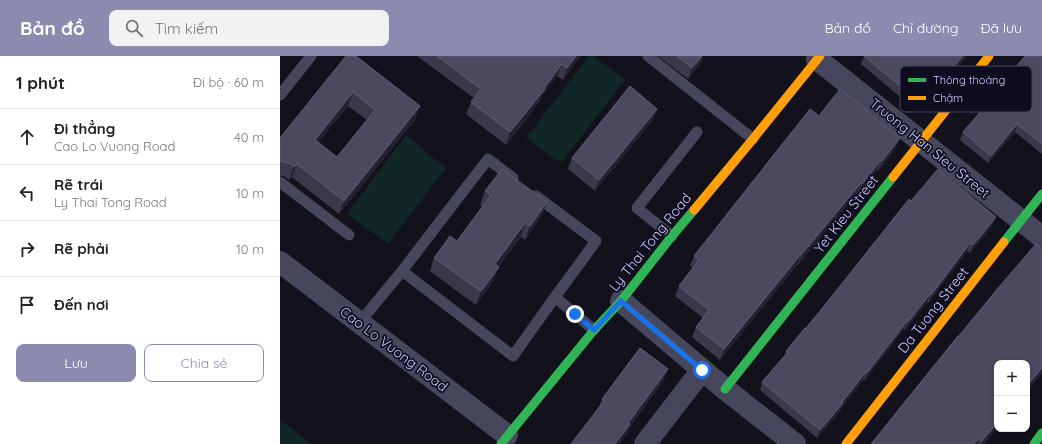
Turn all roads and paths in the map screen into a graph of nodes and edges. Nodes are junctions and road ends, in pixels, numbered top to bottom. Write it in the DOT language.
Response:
graph roads {
  1 [pos="311,56"];
  2 [pos="648,56"];
  3 [pos="989,56"];
  4 [pos="818,57"];
  5 [pos="981,66"];
  6 [pos="280,95"];
  7 [pos="944,112"];
  8 [pos="697,132"];
  9 [pos="753,139"];
  10 [pos="921,141"];
  11 [pos="280,182"];
  12 [pos="1042,194"];
  13 [pos="1021,221"];
  14 [pos="349,235"];
  15 [pos="672,236"];
  16 [pos="1042,237"];
  17 [pos="280,262"];
  18 [pos="402,271"];
  19 [pos="555,297"];
  20 [pos="621,301"];
  21 [pos="360,322"];
  22 [pos="594,330"];
  23 [pos="702,370"];
  24 [pos="725,389"];
  25 [pos="1042,433"];
  26 [pos="504,440"];
  27 [pos="645,444"];
  28 [pos="795,444"];
  29 [pos="846,444"];
  30 [pos="1034,444"];
  1 -- 6 [label="lane"];
  2 -- 9 [label="lane"];
  3 -- 5 [label="street, Yet Kieu Street"];
  4 -- 9 [label="street, Ly Thai Tong Road"];
  4 -- 10 [label="street, Truong Han Sieu Street"];
  7 -- 10 [label="street, Yet Kieu Street"];
  8 -- 15 [label="lane"];
  9 -- 15 [label="street, Ly Thai Tong Road"];
  10 -- 13 [label="street, Truong Han Sieu Street"];
  10 -- 24 [label="street, Yet Kieu Street"];
  11 -- 14 [label="lane"];
  12 -- 13 [label="street, Da Tuong Street"];
  13 -- 16 [label="street, Truong Han Sieu Street"];
  13 -- 29 [label="street, Da Tuong Street"];
  15 -- 20 [label="street, Ly Thai Tong Road"];
  17 -- 21 [label="street, Cao Lo Vuong Road"];
  18 -- 19 [label="lane"];
  18 -- 19 [label="lane"];
  18 -- 21 [label="lane"];
  19 -- 22 [label="lane"];
  20 -- 22 [label="street, Ly Thai Tong Road"];
  20 -- 23 [label="street"];
  21 -- 26 [label="street, Cao Lo Vuong Road"];
  22 -- 26 [label="street, Ly Thai Tong Road"];
  23 -- 24 [label="street"];
  23 -- 27 [label="street"];
  24 -- 28 [label="street"];
  25 -- 30 [label="street"];
}
